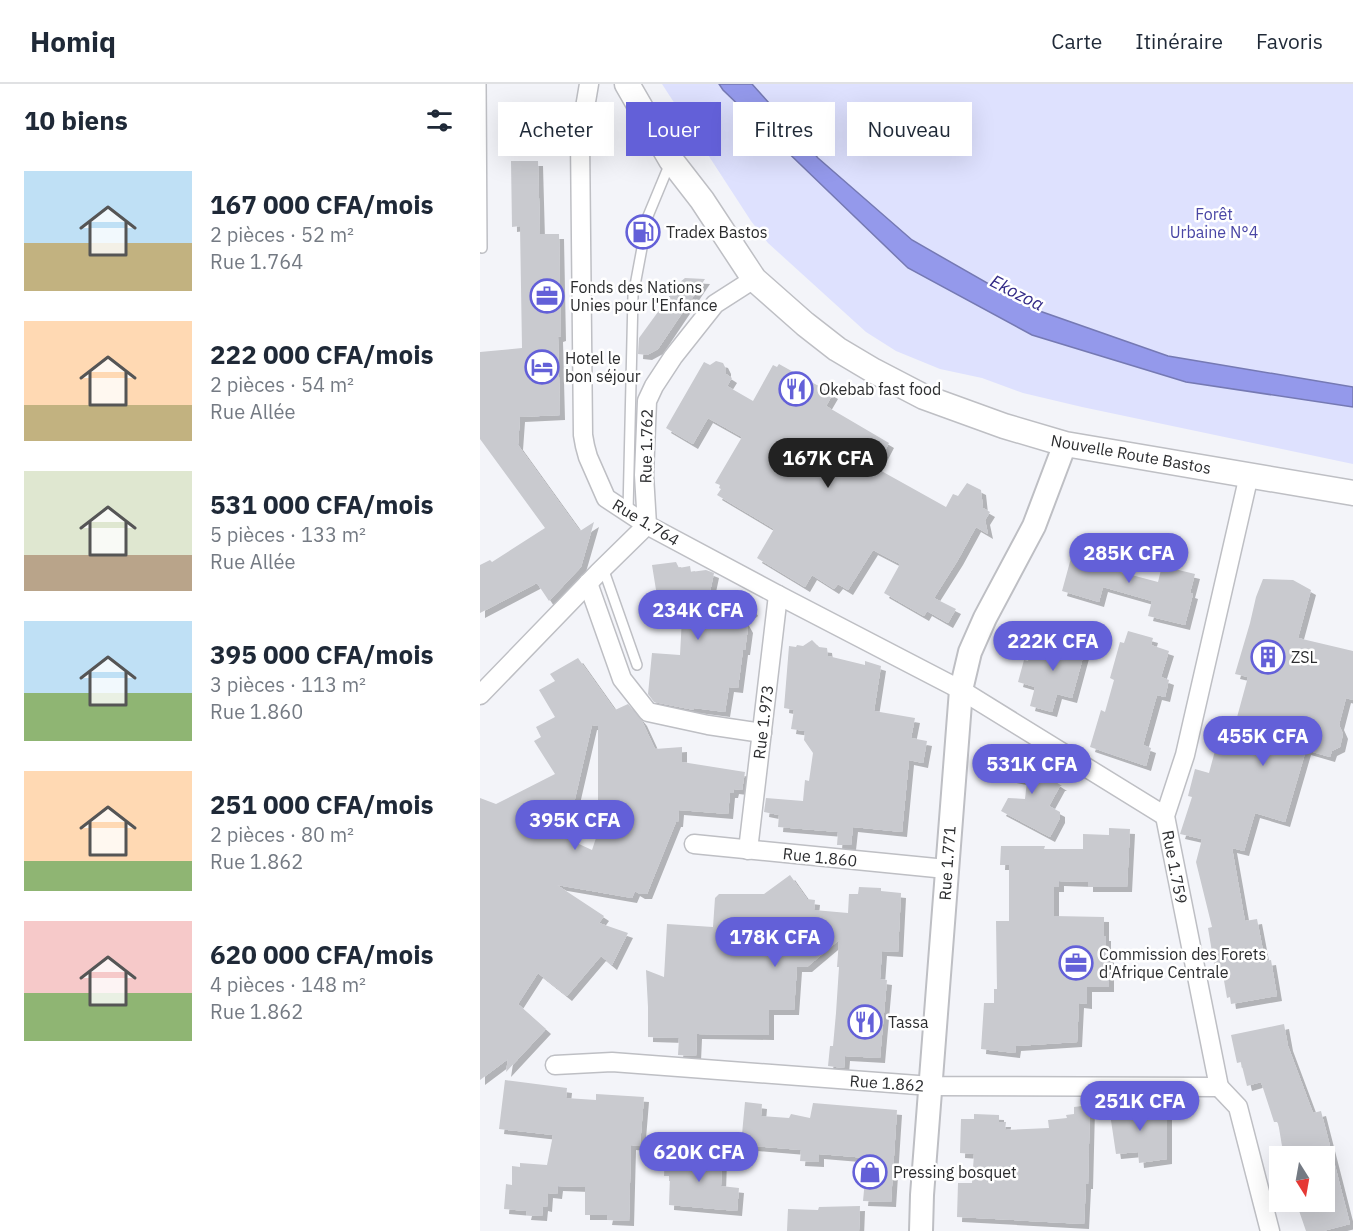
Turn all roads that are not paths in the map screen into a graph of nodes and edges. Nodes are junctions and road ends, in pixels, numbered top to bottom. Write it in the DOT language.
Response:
graph roads {
  1 [pos="481,84"];
  2 [pos="589,84"];
  3 [pos="627,84"];
  4 [pos="671,160"];
  5 [pos="482,248"];
  6 [pos="754,279"];
  7 [pos="1065,444"];
  8 [pos="1249,475"];
  9 [pos="1353,493"];
  10 [pos="628,512"];
  11 [pos="647,525"];
  12 [pos="603,568"];
  13 [pos="588,583"];
  14 [pos="778,595"];
  15 [pos="637,664"];
  16 [pos="961,690"];
  17 [pos="480,695"];
  18 [pos="762,733"];
  19 [pos="1165,816"];
  20 [pos="694,844"];
  21 [pos="748,850"];
  22 [pos="946,869"];
  23 [pos="555,1065"];
  24 [pos="931,1086"];
  25 [pos="1219,1087"];
  26 [pos="921,1231"];
  27 [pos="1270,1231"];
  1 -- 5 [label="lane"];
  2 -- 10 [label="street, Rue 1.764"];
  3 -- 4 [label="main road, Nouvelle Route Bastos"];
  4 -- 6 [label="main road, Nouvelle Route Bastos"];
  4 -- 10 [label="lane"];
  6 -- 7 [label="main road, Nouvelle Route Bastos"];
  6 -- 11 [label="street, Rue 1.762"];
  7 -- 8 [label="main road, Nouvelle Route Bastos"];
  7 -- 16 [label="street, Rue 1.771"];
  8 -- 9 [label="main road, Nouvelle Route Bastos"];
  8 -- 19 [label="street, Rue 1.759"];
  10 -- 11 [label="street, Rue 1.764"];
  11 -- 12 [label="street"];
  11 -- 14 [label="street, Rue 1.764"];
  12 -- 13 [label="street"];
  12 -- 15 [label="lane"];
  13 -- 17 [label="street"];
  13 -- 18 [label="street"];
  14 -- 16 [label="street, Rue 1.764"];
  14 -- 18 [label="street, Rue 1.973"];
  16 -- 19 [label="street, Rue 1.764"];
  16 -- 22 [label="street, Rue 1.771"];
  18 -- 21 [label="street, Rue 1.973"];
  19 -- 25 [label="street, Rue 1.759"];
  20 -- 21 [label="street, Rue 1.860"];
  21 -- 22 [label="street, Rue 1.860"];
  22 -- 24 [label="street, Rue 1.771"];
  23 -- 24 [label="street, Rue 1.862"];
  24 -- 25 [label="street, Rue 1.862"];
  24 -- 26 [label="street, Rue 1.771"];
  25 -- 27 [label="street"];
}
